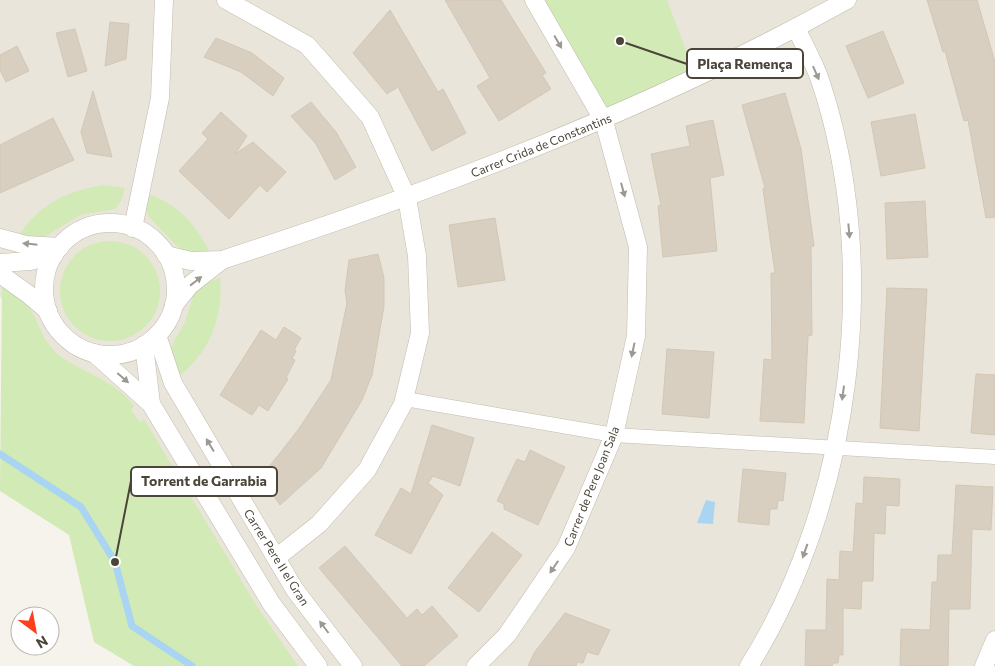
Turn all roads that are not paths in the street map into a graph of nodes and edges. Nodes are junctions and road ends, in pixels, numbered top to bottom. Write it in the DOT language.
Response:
graph roads {
  1 [pos="164,0"];
  2 [pos="226,0"];
  3 [pos="534,0"];
  4 [pos="847,0"];
  5 [pos="796,28"];
  6 [pos="604,121"];
  7 [pos="407,198"];
  8 [pos="133,228"];
  9 [pos="0,238"];
  10 [pos="57,251"];
  11 [pos="166,255"];
  12 [pos="222,260"];
  13 [pos="0,263"];
  14 [pos="0,274"];
  15 [pos="174,306"];
  16 [pos="48,311"];
  17 [pos="150,340"];
  18 [pos="94,353"];
  19 [pos="405,399"];
  20 [pos="151,404"];
  21 [pos="614,435"];
  22 [pos="835,449"];
  23 [pos="995,457"];
  24 [pos="276,558"];
  25 [pos="995,640"];
  26 [pos="318,666"];
  27 [pos="353,666"];
  28 [pos="476,666"];
  29 [pos="749,666"];
  30 [pos="984,666"];
  1 -- 8 [label="street"];
  2 -- 7 [label="street"];
  3 -- 6 [label="street, Carrer de Pere Joan Sala, one-way"];
  4 -- 5 [label="street, Carrer Crida de Constantins"];
  5 -- 6 [label="street, Carrer Crida de Constantins"];
  5 -- 22 [label="street, one-way"];
  6 -- 7 [label="street, Carrer Crida de Constantins"];
  6 -- 21 [label="street, Carrer de Pere Joan Sala, one-way"];
  7 -- 12 [label="street, Carrer Crida de Constantins"];
  7 -- 19 [label="street"];
  8 -- 10 [label="street"];
  8 -- 11 [label="street"];
  10 -- 9 [label="street, one-way"];
  10 -- 13 [label="street"];
  10 -- 16 [label="street"];
  11 -- 12 [label="street, Carrer Crida de Constantins"];
  11 -- 15 [label="street"];
  15 -- 12 [label="street, Carrer Crida de Constantins, one-way"];
  14 -- 16 [label="street"];
  15 -- 17 [label="street"];
  16 -- 18 [label="street"];
  17 -- 18 [label="street"];
  17 -- 20 [label="street"];
  24 -- 17 [label="street, Carrer Pere II el Gran, one-way"];
  18 -- 20 [label="street, one-way"];
  19 -- 21 [label="street"];
  19 -- 24 [label="street"];
  20 -- 26 [label="street"];
  21 -- 22 [label="street"];
  21 -- 28 [label="street, Carrer de Pere Joan Sala, one-way"];
  22 -- 23 [label="street"];
  22 -- 29 [label="street, one-way"];
  27 -- 24 [label="street, Carrer Pere II el Gran, one-way"];
  25 -- 30 [label="street"];
}
